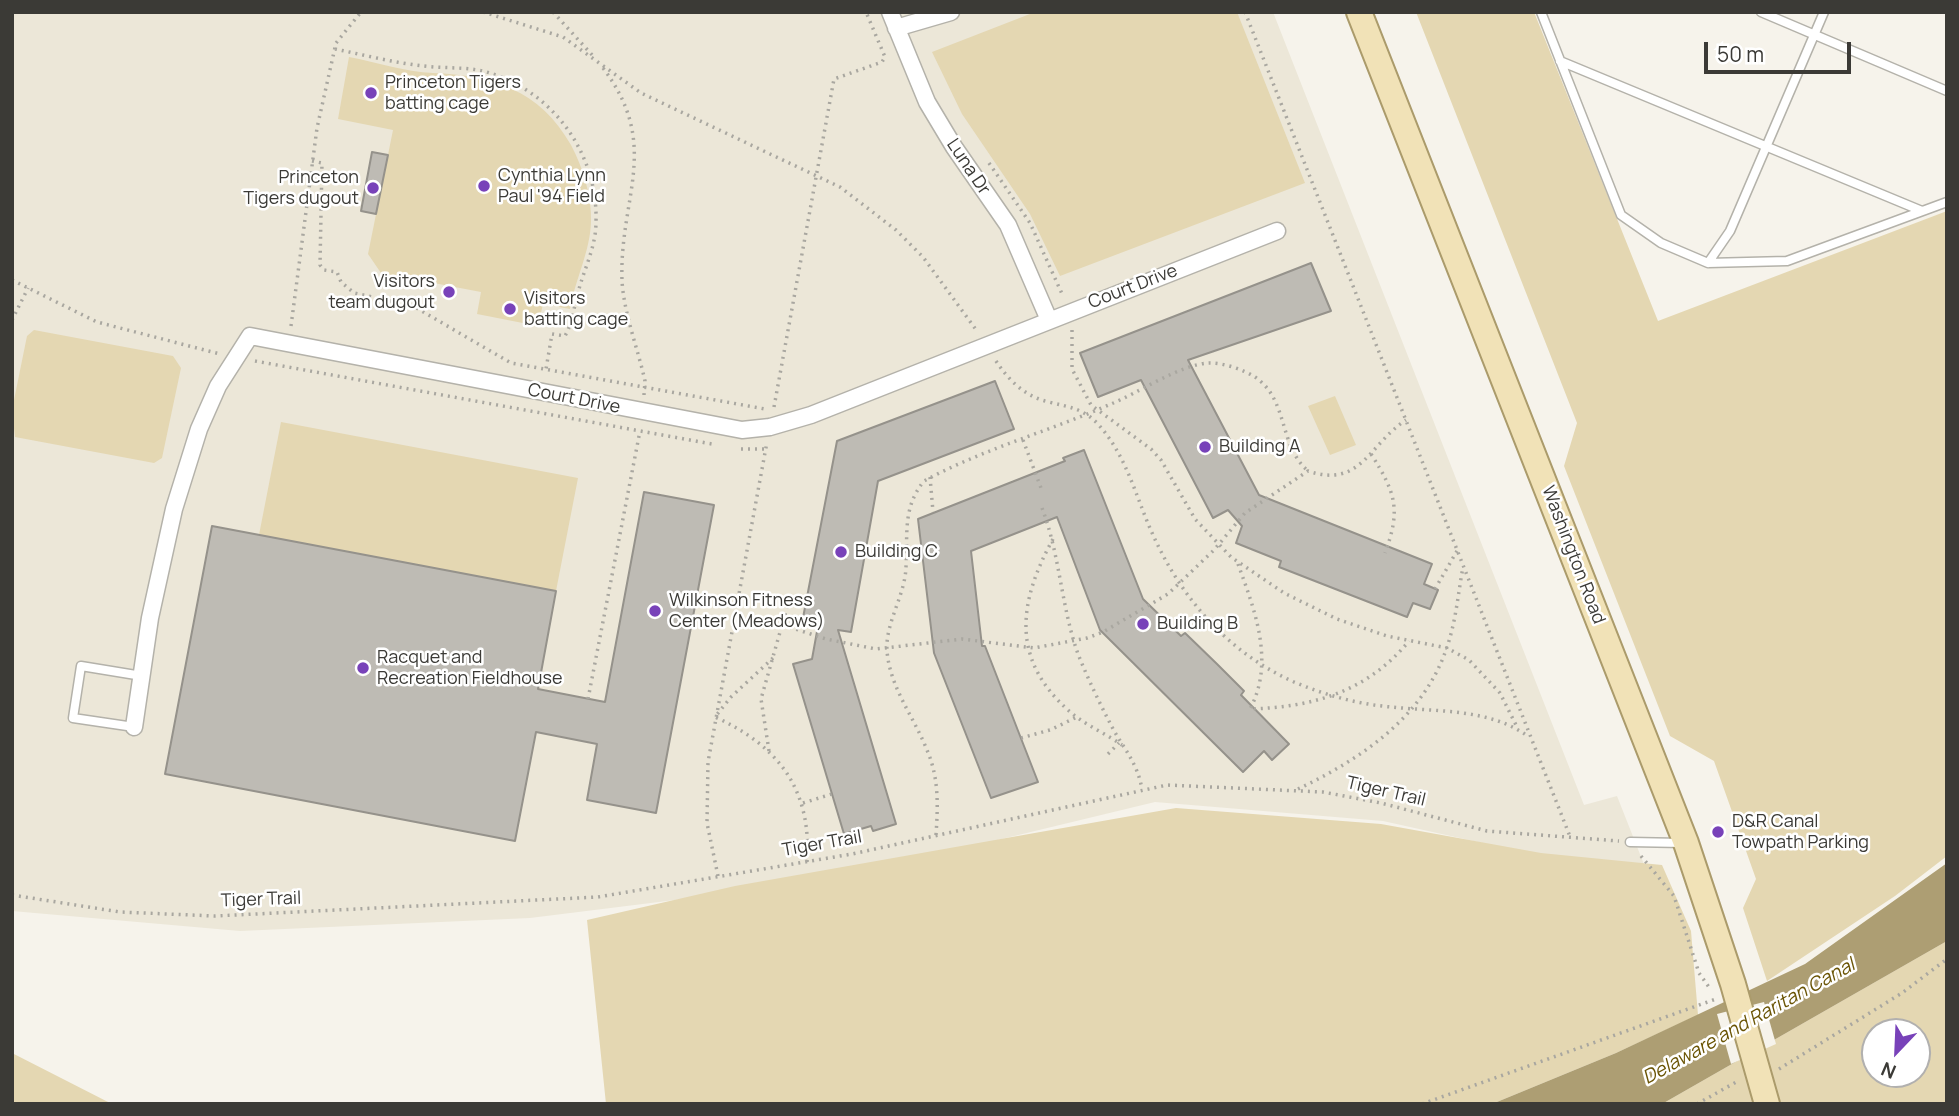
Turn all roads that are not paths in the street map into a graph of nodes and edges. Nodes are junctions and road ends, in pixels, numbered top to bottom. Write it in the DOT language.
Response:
graph roads {
  1 [pos="890,12"];
  2 [pos="951,12"];
  3 [pos="1359,12"];
  4 [pos="1541,12"];
  5 [pos="1761,12"];
  6 [pos="1824,12"];
  7 [pos="896,28"];
  8 [pos="1814,35"];
  9 [pos="1560,61"];
  10 [pos="1947,91"];
  11 [pos="1765,148"];
  12 [pos="1947,202"];
  13 [pos="1922,211"];
  14 [pos="1277,231"];
  15 [pos="1708,263"];
  16 [pos="1049,320"];
  17 [pos="142,676"];
  18 [pos="134,727"];
  19 [pos="1630,842"];
  20 [pos="1686,843"];
  21 [pos="1767,1104"];
  1 -- 7 [label="street, Luna Dr"];
  2 -- 7 [label="street"];
  3 -- 20 [label="main road, Washington Road"];
  4 -- 9 [label="lane"];
  5 -- 8 [label="lane"];
  6 -- 8 [label="lane"];
  7 -- 16 [label="street, Luna Dr"];
  8 -- 10 [label="lane"];
  8 -- 11 [label="lane"];
  9 -- 11 [label="lane"];
  9 -- 15 [label="lane"];
  11 -- 13 [label="lane"];
  11 -- 15 [label="lane"];
  12 -- 13 [label="lane"];
  13 -- 15 [label="lane"];
  14 -- 16 [label="street, Court Drive"];
  16 -- 17 [label="street, Court Drive"];
  17 -- 18 [label="street, Court Drive"];
  17 -- 18 [label="lane"];
  19 -- 20 [label="lane"];
  20 -- 21 [label="main road, Washington Road"];
}
